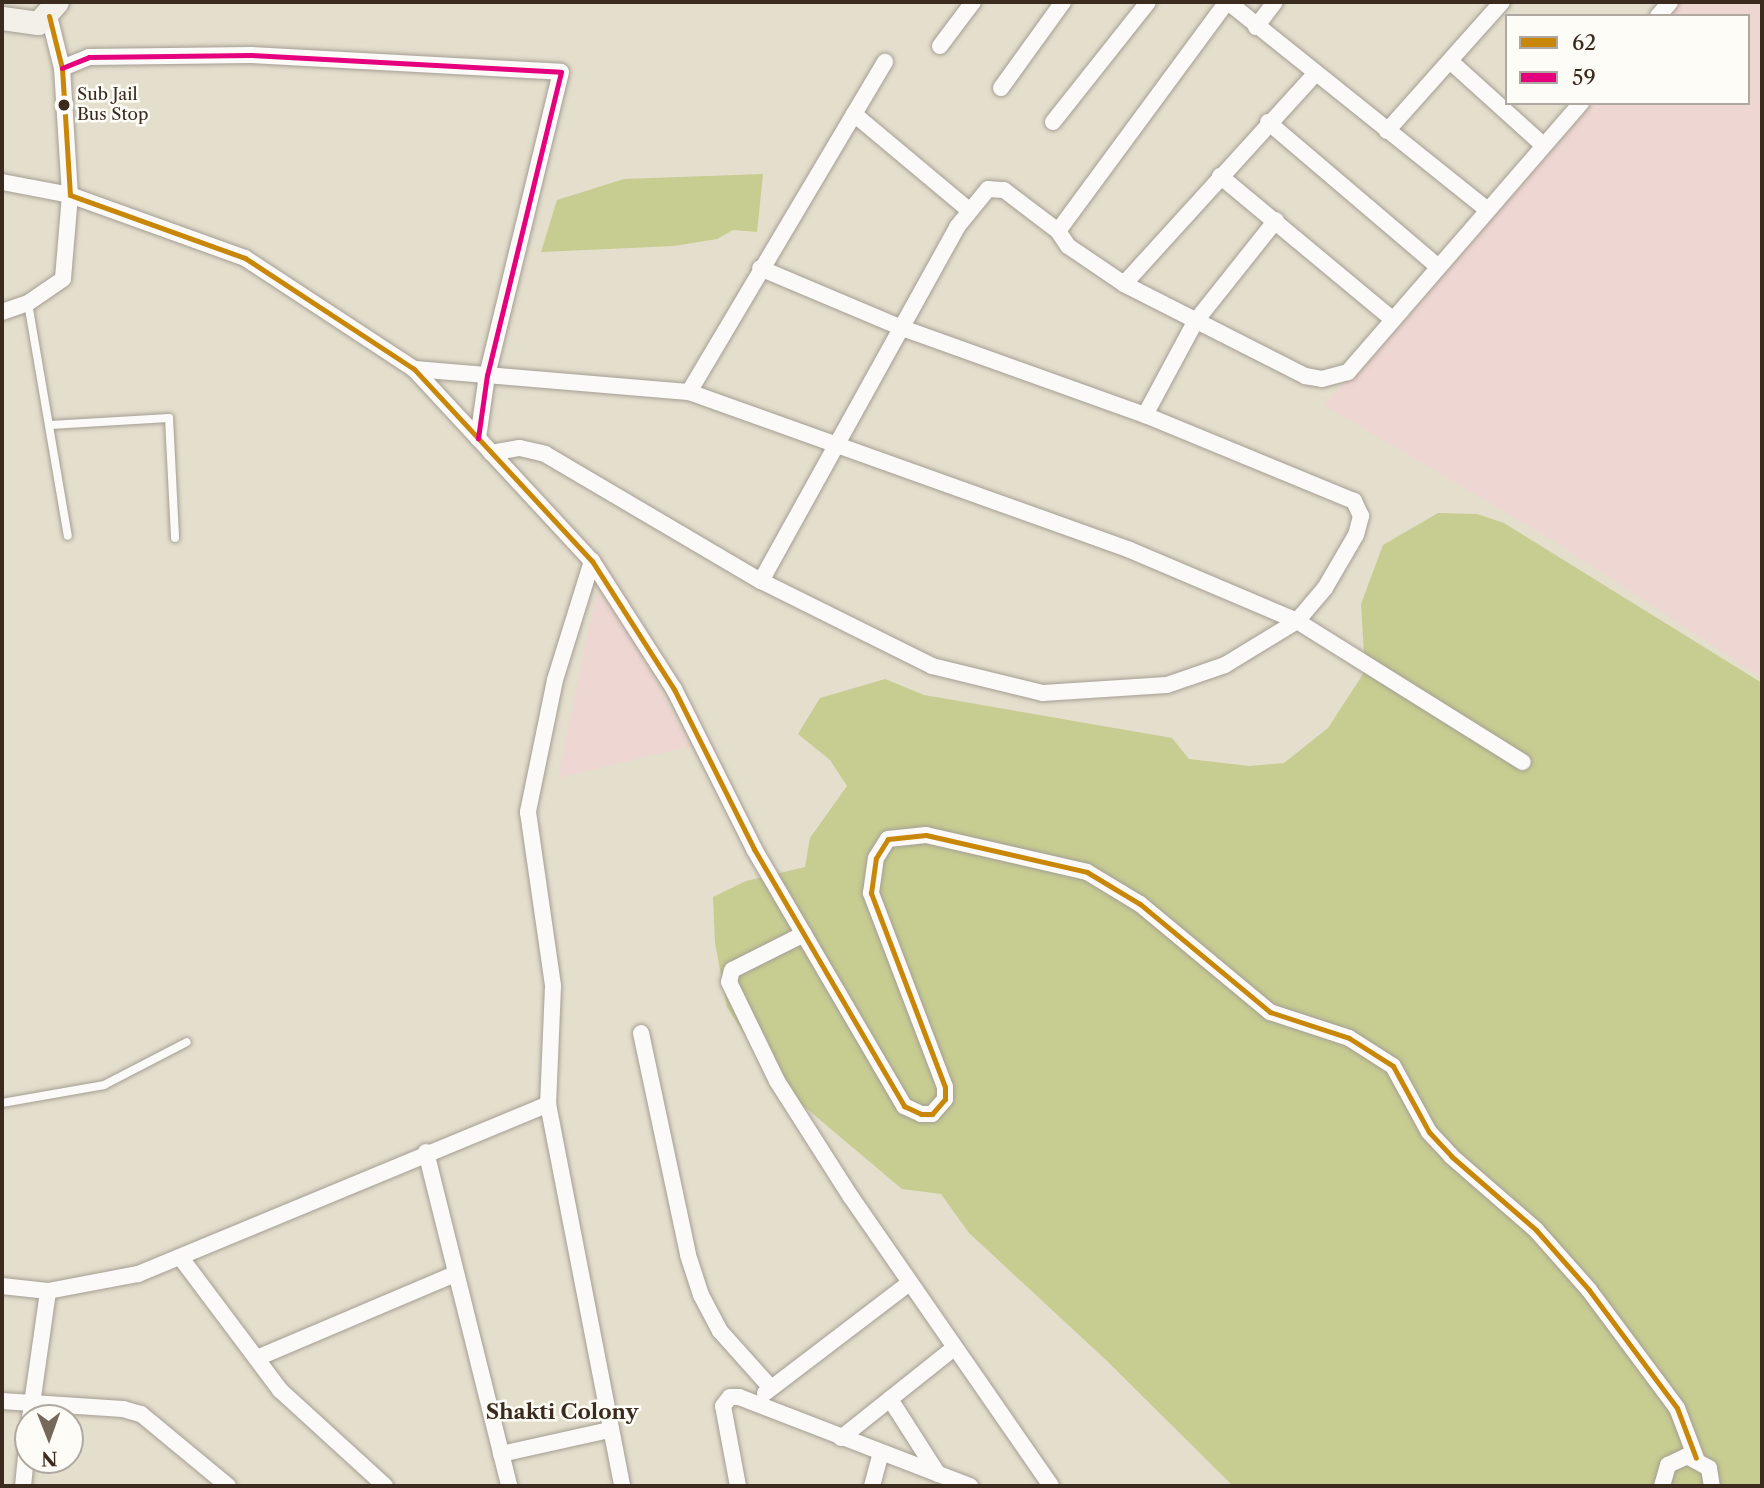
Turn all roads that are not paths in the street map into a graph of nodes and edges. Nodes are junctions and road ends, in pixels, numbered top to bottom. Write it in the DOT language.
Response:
graph roads {
  1 [pos="973,2"];
  2 [pos="1063,2"];
  3 [pos="1148,2"];
  4 [pos="1228,2"];
  5 [pos="1275,2"];
  6 [pos="1502,2"];
  7 [pos="53,9"];
  8 [pos="2,18"];
  9 [pos="1256,27"];
  10 [pos="940,47"];
  11 [pos="1450,61"];
  12 [pos="885,62"];
  13 [pos="62,68"];
  14 [pos="1315,74"];
  15 [pos="1000,88"];
  16 [pos="1579,105"];
  17 [pos="853,114"];
  18 [pos="1053,122"];
  19 [pos="1268,122"];
  20 [pos="1387,131"];
  21 [pos="1543,145"];
  22 [pos="1220,176"];
  23 [pos="2,182"];
  24 [pos="70,195"];
  25 [pos="969,209"];
  26 [pos="1486,209"];
  27 [pos="1276,220"];
  28 [pos="1058,231"];
  29 [pos="1437,266"];
  30 [pos="760,268"];
  31 [pos="1124,284"];
  32 [pos="28,303"];
  33 [pos="2,312"];
  34 [pos="1391,318"];
  35 [pos="1195,322"];
  36 [pos="902,328"];
  37 [pos="414,369"];
  38 [pos="487,375"];
  39 [pos="689,392"];
  40 [pos="1145,415"];
  41 [pos="50,425"];
  42 [pos="478,438"];
  43 [pos="840,444"];
  44 [pos="491,453"];
  45 [pos="68,536"];
  46 [pos="175,538"];
  47 [pos="592,561"];
  48 [pos="761,581"];
  49 [pos="1297,621"];
  50 [pos="1522,762"];
  51 [pos="804,934"];
  52 [pos="641,1033"];
  53 [pos="187,1042"];
  54 [pos="2,1103"];
  55 [pos="548,1104"];
  56 [pos="426,1152"];
  57 [pos="181,1258"];
  58 [pos="455,1274"];
  59 [pos="908,1284"];
  60 [pos="2,1286"];
  61 [pos="48,1291"];
  62 [pos="954,1348"];
  63 [pos="257,1358"];
  64 [pos="771,1388"];
  65 [pos="890,1399"];
  66 [pos="753,1402"];
  67 [pos="32,1404"];
  68 [pos="84,1410"];
  69 [pos="609,1430"];
  70 [pos="841,1438"];
  71 [pos="881,1453"];
  72 [pos="500,1454"];
  73 [pos="1696,1458"];
  74 [pos="938,1474"];
  75 [pos="376,1483"];
  76 [pos="228,1486"];
  77 [pos="509,1486"];
  78 [pos="622,1486"];
  79 [pos="737,1486"];
  80 [pos="872,1486"];
  81 [pos="970,1486"];
  82 [pos="1051,1486"];
  83 [pos="1662,1486"];
  84 [pos="1712,1486"];
  1 -- 10 [label="street"];
  2 -- 15 [label="street"];
  3 -- 18 [label="street"];
  4 -- 9 [label="street"];
  4 -- 28 [label="street"];
  5 -- 9 [label="street"];
  6 -- 11 [label="street"];
  7 -- 8 [label="street"];
  7 -- 13 [label="street"];
  9 -- 14 [label="street"];
  11 -- 20 [label="street"];
  11 -- 21 [label="street"];
  12 -- 17 [label="street"];
  13 -- 24 [label="street"];
  13 -- 38 [label="street"];
  14 -- 19 [label="street"];
  14 -- 20 [label="street"];
  16 -- 21 [label="street"];
  17 -- 25 [label="street"];
  17 -- 30 [label="street"];
  19 -- 22 [label="street"];
  19 -- 29 [label="street"];
  20 -- 26 [label="street"];
  21 -- 26 [label="street"];
  22 -- 27 [label="street"];
  22 -- 31 [label="street"];
  23 -- 24 [label="street"];
  24 -- 32 [label="street"];
  24 -- 37 [label="street"];
  25 -- 28 [label="street"];
  25 -- 36 [label="street"];
  26 -- 29 [label="street"];
  27 -- 34 [label="street"];
  27 -- 35 [label="street"];
  28 -- 31 [label="street"];
  29 -- 34 [label="street"];
  30 -- 36 [label="street"];
  30 -- 39 [label="street"];
  31 -- 35 [label="street"];
  32 -- 33 [label="street"];
  32 -- 41 [label="lane"];
  34 -- 35 [label="street"];
  35 -- 40 [label="street"];
  36 -- 40 [label="street"];
  36 -- 43 [label="street"];
  37 -- 38 [label="street"];
  37 -- 42 [label="street"];
  38 -- 39 [label="street"];
  38 -- 42 [label="street"];
  39 -- 43 [label="street"];
  40 -- 49 [label="street"];
  41 -- 45 [label="lane"];
  41 -- 46 [label="lane"];
  42 -- 44 [label="street"];
  43 -- 48 [label="street"];
  43 -- 49 [label="street"];
  44 -- 47 [label="street"];
  44 -- 48 [label="street"];
  47 -- 51 [label="street"];
  47 -- 55 [label="street"];
  48 -- 49 [label="street"];
  49 -- 50 [label="street"];
  51 -- 59 [label="street"];
  51 -- 73 [label="street"];
  52 -- 64 [label="street"];
  53 -- 54 [label="lane"];
  55 -- 56 [label="street"];
  55 -- 69 [label="street"];
  56 -- 57 [label="street"];
  56 -- 58 [label="street"];
  57 -- 61 [label="street"];
  57 -- 63 [label="street"];
  58 -- 63 [label="street"];
  58 -- 72 [label="street"];
  59 -- 62 [label="street"];
  59 -- 64 [label="street"];
  60 -- 61 [label="street"];
  61 -- 67 [label="street"];
  62 -- 65 [label="street"];
  62 -- 82 [label="street"];
  63 -- 75 [label="street"];
  64 -- 66 [label="street"];
  65 -- 70 [label="street"];
  65 -- 74 [label="street"];
  66 -- 70 [label="street"];
  66 -- 79 [label="street"];
  68 -- 76 [label="street"];
  69 -- 72 [label="street"];
  69 -- 78 [label="street"];
  70 -- 71 [label="street"];
  71 -- 74 [label="street"];
  71 -- 80 [label="street"];
  72 -- 77 [label="street"];
  73 -- 83 [label="street"];
  73 -- 84 [label="street"];
  74 -- 81 [label="street"];
}
